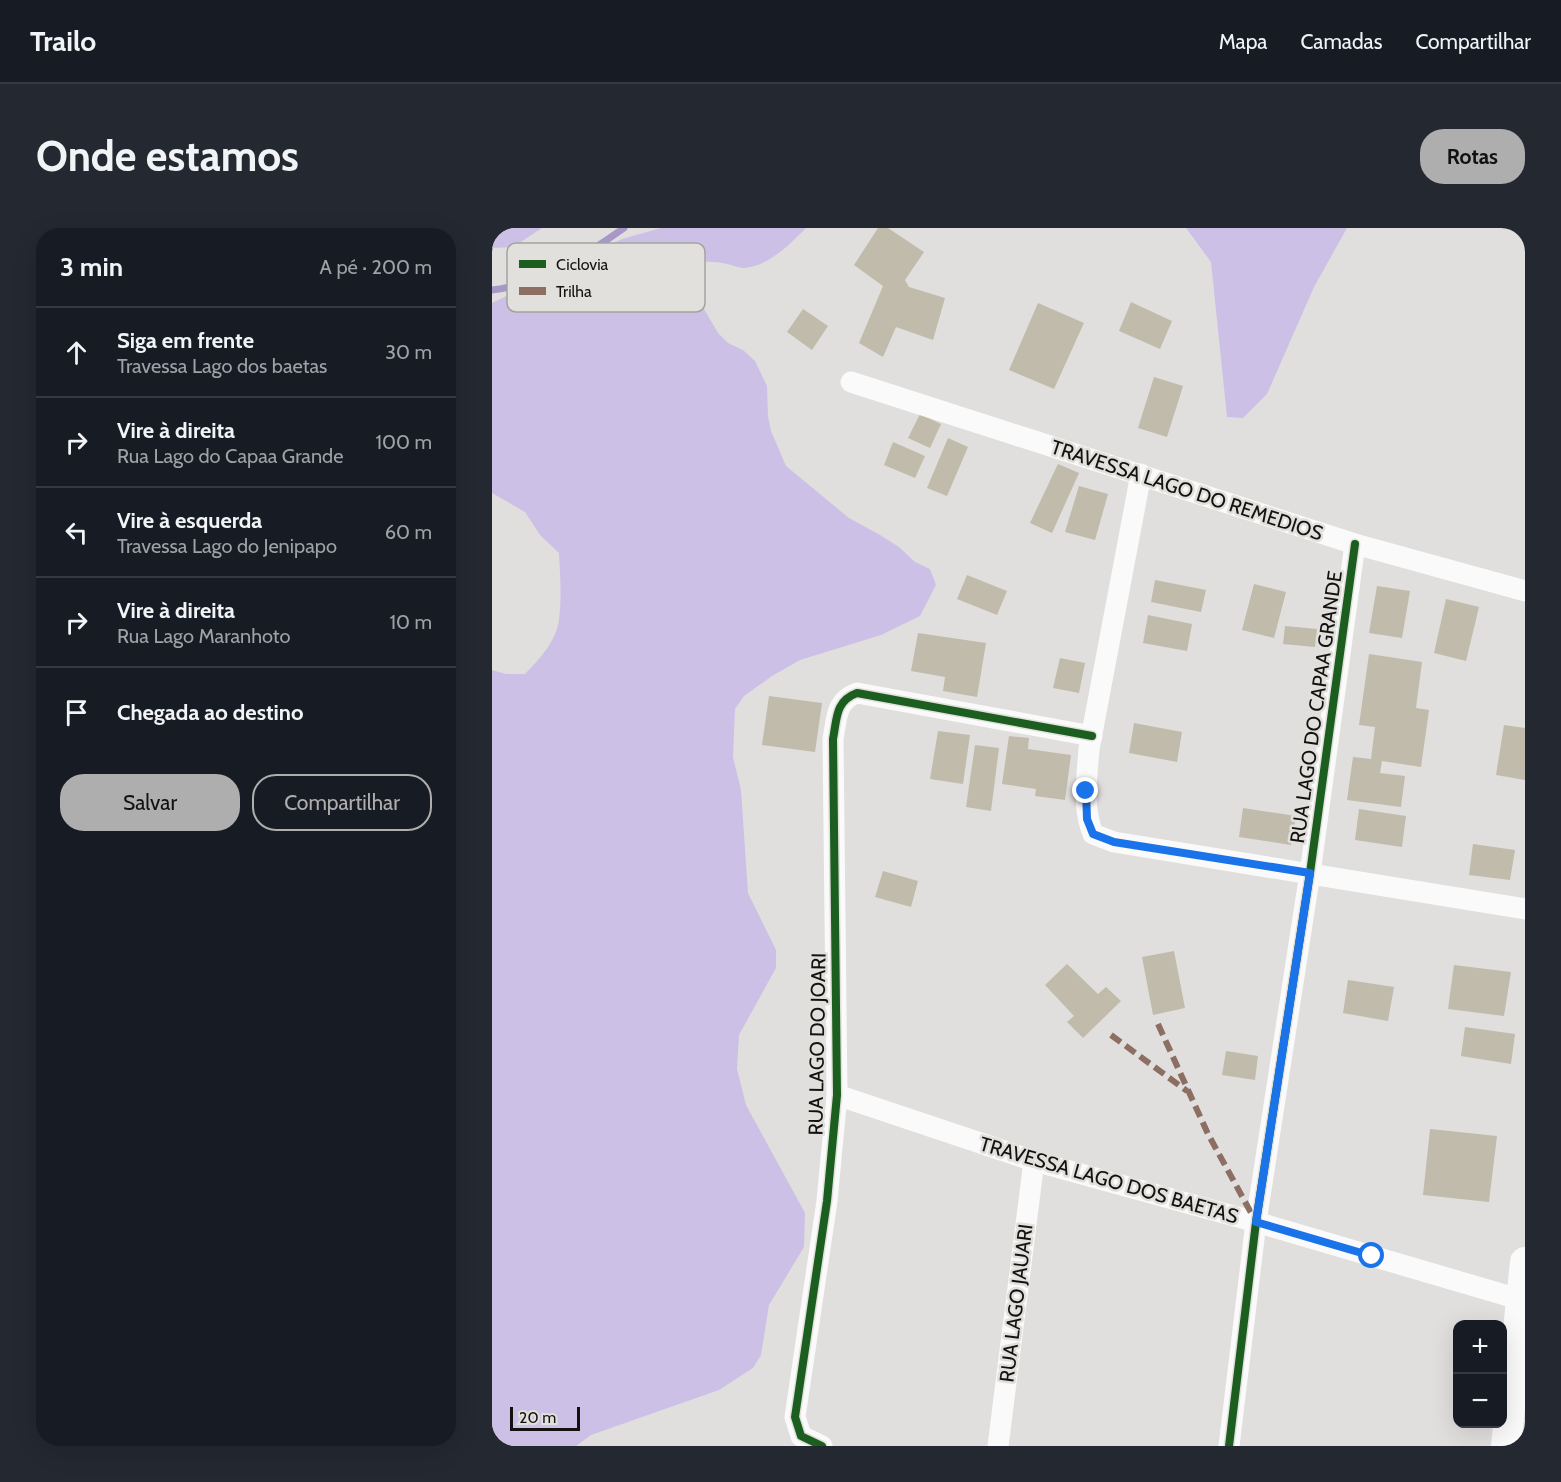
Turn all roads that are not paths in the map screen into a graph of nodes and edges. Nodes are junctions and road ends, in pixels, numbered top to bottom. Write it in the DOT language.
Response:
graph roads {
  1 [pos="851,382"];
  2 [pos="1141,474"];
  3 [pos="1355,544"];
  4 [pos="1525,591"];
  5 [pos="1092,736"];
  6 [pos="1310,873"];
  7 [pos="1525,909"];
  8 [pos="837,1095"];
  9 [pos="1034,1161"];
  10 [pos="1256,1222"];
  11 [pos="1525,1262"];
  12 [pos="1522,1300"];
  13 [pos="1520,1363"];
  14 [pos="822,1446"];
  15 [pos="998,1446"];
  16 [pos="1229,1446"];
  17 [pos="1506,1446"];
  1 -- 2 [label="street, TRAVESSA LAGO DO REMEDIOS"];
  2 -- 3 [label="street, TRAVESSA LAGO DO REMEDIOS"];
  2 -- 5 [label="street"];
  3 -- 4 [label="street, TRAVESSA LAGO DO REMEDIOS"];
  3 -- 6 [label="street, RUA LAGO DO CAPAA GRANDE"];
  5 -- 6 [label="street"];
  5 -- 8 [label="street, RUA LAGO DO JOARI"];
  6 -- 7 [label="street"];
  6 -- 10 [label="street, RUA LAGO DO CAPAA GRANDE"];
  8 -- 9 [label="street, TRAVESSA LAGO DOS BAETAS"];
  8 -- 14 [label="street, RUA LAGO DO JOARI"];
  9 -- 10 [label="street, TRAVESSA LAGO DOS BAETAS"];
  9 -- 15 [label="street, RUA LAGO JAUARI"];
  10 -- 12 [label="street, TRAVESSA LAGO DOS BAETAS"];
  10 -- 16 [label="street, RUA LAGO DO CAPAA GRANDE"];
  11 -- 12 [label="street"];
  12 -- 13 [label="street"];
  13 -- 17 [label="street"];
}
